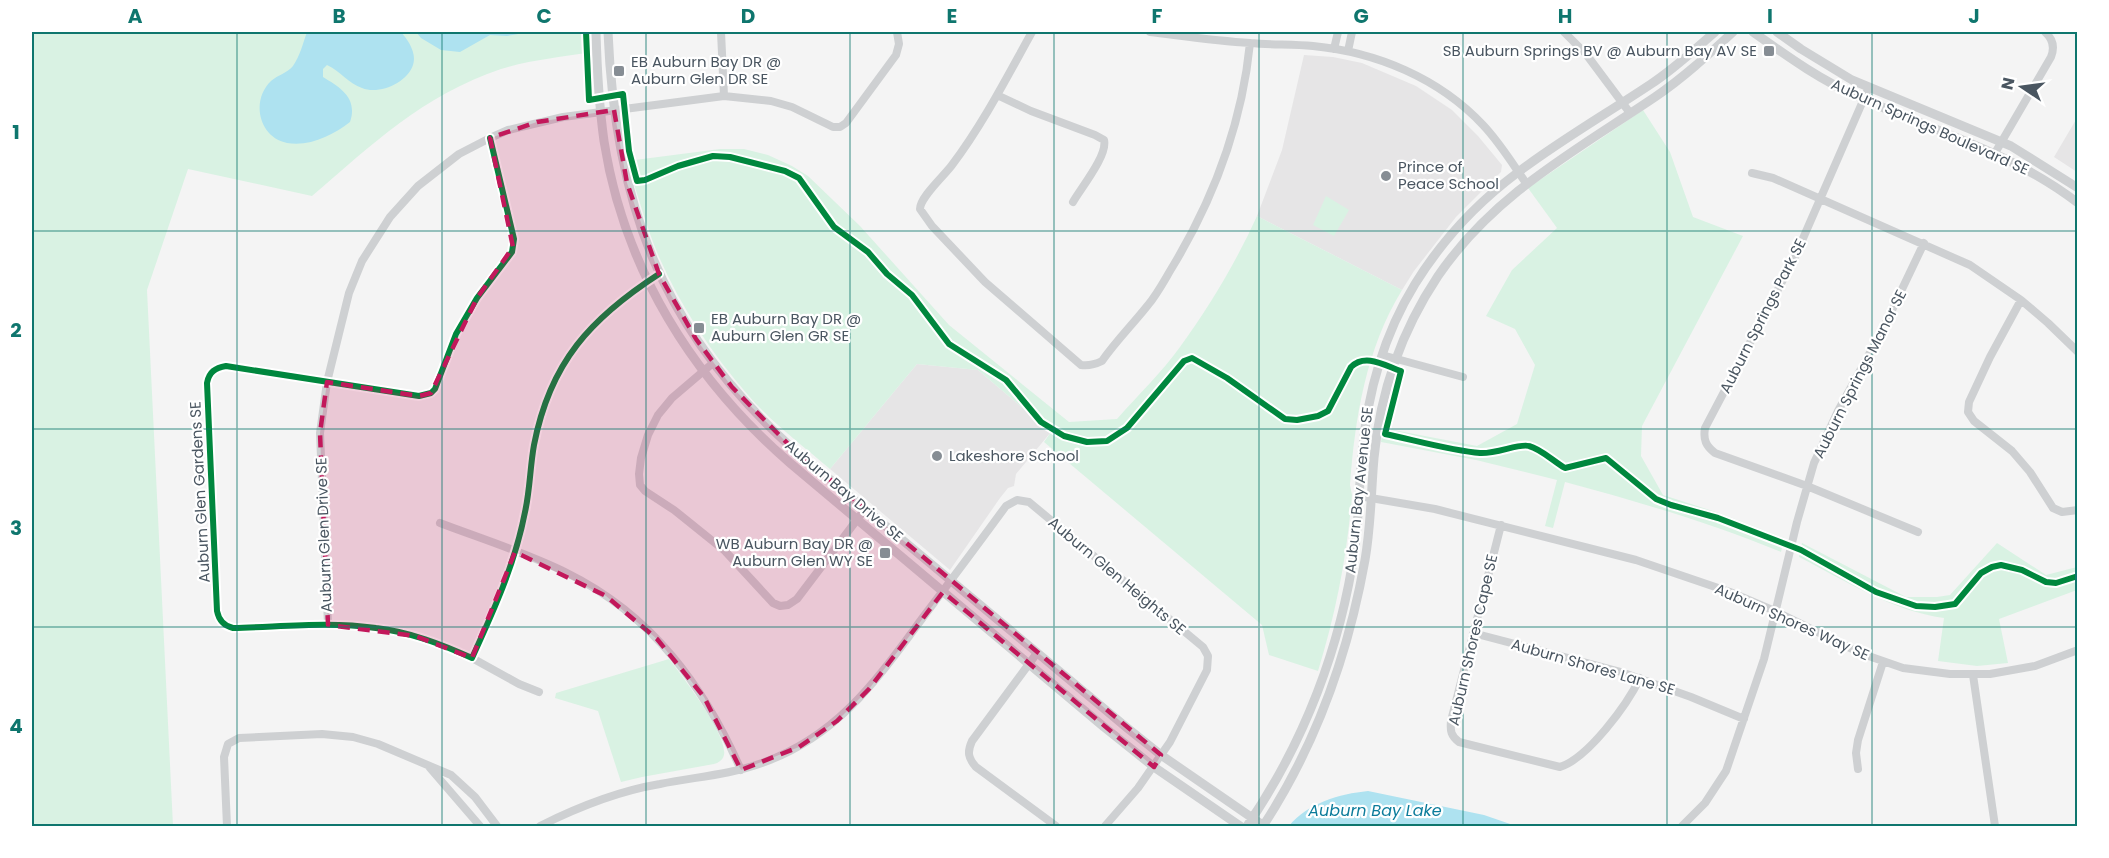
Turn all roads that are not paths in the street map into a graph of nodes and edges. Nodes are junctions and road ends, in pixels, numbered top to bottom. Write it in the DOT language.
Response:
graph roads {
  1 [pos="596,32"];
  2 [pos="608,32"];
  3 [pos="721,32"];
  4 [pos="897,32"];
  5 [pos="1032,32"];
  6 [pos="1150,32"];
  7 [pos="1338,32"];
  8 [pos="1352,32"];
  9 [pos="1564,32"];
  10 [pos="1715,32"];
  11 [pos="1733,32"];
  12 [pos="1753,32"];
  13 [pos="1777,32"];
  14 [pos="2046,32"];
  15 [pos="1176,33"];
  16 [pos="1250,43"];
  17 [pos="1334,49"];
  18 [pos="1348,51"];
  19 [pos="1869,87"];
  20 [pos="998,95"];
  21 [pos="724,96"];
  22 [pos="1864,100"];
  23 [pos="1622,101"];
  24 [pos="614,110"];
  25 [pos="600,112"];
  26 [pos="1630,113"];
  27 [pos="490,138"];
  28 [pos="2001,142"];
  29 [pos="1995,153"];
  30 [pos="1518,172"];
  31 [pos="1752,173"];
  32 [pos="1526,183"];
  33 [pos="2078,189"];
  34 [pos="1820,200"];
  35 [pos="1073,202"];
  36 [pos="2078,204"];
  37 [pos="1924,243"];
  38 [pos="659,273"];
  39 [pos="648,281"];
  40 [pos="2021,300"];
  41 [pos="2078,352"];
  42 [pos="1382,355"];
  43 [pos="1396,358"];
  44 [pos="713,363"];
  45 [pos="702,372"];
  46 [pos="1463,377"];
  47 [pos="327,382"];
  48 [pos="1807,486"];
  49 [pos="1359,496"];
  50 [pos="1372,497"];
  51 [pos="865,509"];
  52 [pos="2078,510"];
  53 [pos="856,519"];
  54 [pos="440,523"];
  55 [pos="1501,525"];
  56 [pos="1918,532"];
  57 [pos="515,552"];
  58 [pos="951,580"];
  59 [pos="942,592"];
  60 [pos="1777,612"];
  61 [pos="328,625"];
  62 [pos="1473,633"];
  63 [pos="2078,650"];
  64 [pos="1037,653"];
  65 [pos="472,658"];
  66 [pos="1883,662"];
  67 [pos="1029,664"];
  68 [pos="1973,675"];
  69 [pos="1640,678"];
  70 [pos="539,692"];
  71 [pos="1744,719"];
  72 [pos="1161,755"];
  73 [pos="429,767"];
  74 [pos="1154,767"];
  75 [pos="1858,769"];
  76 [pos="741,770"];
  77 [pos="1249,823"];
  78 [pos="227,826"];
  79 [pos="480,826"];
  80 [pos="497,826"];
  81 [pos="540,826"];
  82 [pos="1056,826"];
  83 [pos="1105,826"];
  84 [pos="1240,826"];
  85 [pos="1263,826"];
  86 [pos="1682,826"];
  87 [pos="1995,826"];
  1 -- 25 [label="street, Auburn Bay Drive SE"];
  2 -- 24 [label="street, Auburn Bay Drive SE"];
  3 -- 21 [label="street"];
  4 -- 21 [label="street, Auburn Glen Drive SE"];
  5 -- 20 [label="street"];
  6 -- 15 [label="street"];
  7 -- 17 [label="street"];
  8 -- 18 [label="street"];
  9 -- 23 [label="street"];
  10 -- 23 [label="street, Auburn Bay Avenue SE"];
  11 -- 26 [label="street, Auburn Bay Avenue SE"];
  12 -- 22 [label="street, Auburn Springs Boulevard SE"];
  13 -- 19 [label="street, Auburn Springs Boulevard SE"];
  14 -- 28 [label="street"];
  15 -- 16 [label="street"];
  16 -- 17 [label="street"];
  16 -- 20 [label="street"];
  17 -- 18 [label="street"];
  18 -- 30 [label="street"];
  19 -- 22 [label="street, Auburn Springs Park SE"];
  19 -- 28 [label="street, Auburn Springs Boulevard SE"];
  20 -- 35 [label="street"];
  21 -- 24 [label="street, Auburn Glen Drive SE"];
  22 -- 29 [label="street, Auburn Springs Boulevard SE"];
  22 -- 34 [label="street, Auburn Springs Park SE"];
  23 -- 26 [label="street"];
  23 -- 30 [label="street, Auburn Bay Avenue SE"];
  24 -- 25 [label="street, Auburn Glen Drive SE"];
  24 -- 38 [label="street, Auburn Bay Drive SE"];
  25 -- 27 [label="street, Auburn Glen Drive SE"];
  25 -- 39 [label="street, Auburn Bay Drive SE"];
  26 -- 32 [label="street, Auburn Bay Avenue SE"];
  27 -- 47 [label="street, Auburn Glen Drive SE"];
  27 -- 47 [label="street"];
  28 -- 29 [label="street"];
  28 -- 33 [label="street, Auburn Springs Boulevard SE"];
  29 -- 36 [label="street, Auburn Springs Boulevard SE"];
  30 -- 32 [label="street"];
  30 -- 42 [label="street, Auburn Bay Avenue SE"];
  31 -- 34 [label="street"];
  32 -- 43 [label="street, Auburn Bay Avenue SE"];
  34 -- 37 [label="street"];
  34 -- 48 [label="street, Auburn Springs Park SE"];
  37 -- 40 [label="street"];
  37 -- 48 [label="street, Auburn Springs Manor SE"];
  38 -- 39 [label="street"];
  38 -- 44 [label="street, Auburn Bay Drive SE"];
  39 -- 45 [label="street, Auburn Bay Drive SE"];
  39 -- 57 [label="street"];
  40 -- 41 [label="street"];
  40 -- 52 [label="street"];
  42 -- 43 [label="street"];
  42 -- 49 [label="street, Auburn Bay Avenue SE"];
  43 -- 46 [label="street"];
  43 -- 50 [label="street, Auburn Bay Avenue SE"];
  44 -- 45 [label="street"];
  44 -- 51 [label="street, Auburn Bay Drive SE"];
  45 -- 53 [label="street, Auburn Bay Drive SE"];
  45 -- 53 [label="street"];
  47 -- 61 [label="street, Auburn Glen Drive SE"];
  47 -- 61 [label="street, Auburn Glen Gardens SE"];
  48 -- 56 [label="street"];
  48 -- 60 [label="street, Auburn Springs Manor SE"];
  49 -- 50 [label="street, Auburn Shores Way SE"];
  49 -- 77 [label="street, Auburn Bay Avenue SE"];
  50 -- 55 [label="street, Auburn Shores Way SE"];
  50 -- 85 [label="street, Auburn Bay Avenue SE"];
  51 -- 53 [label="street"];
  51 -- 58 [label="street, Auburn Bay Drive SE"];
  53 -- 59 [label="street, Auburn Bay Drive SE"];
  54 -- 57 [label="street"];
  55 -- 60 [label="street, Auburn Shores Way SE"];
  55 -- 62 [label="street, Auburn Shores Cape SE"];
  57 -- 65 [label="street"];
  57 -- 76 [label="street"];
  58 -- 59 [label="street"];
  58 -- 64 [label="street, Auburn Bay Drive SE"];
  58 -- 72 [label="street, Auburn Glen Heights SE"];
  59 -- 67 [label="street, Auburn Bay Drive SE"];
  59 -- 76 [label="street"];
  60 -- 66 [label="street, Auburn Shores Way SE"];
  60 -- 71 [label="street, Auburn Springs Manor SE"];
  61 -- 65 [label="street, Auburn Glen Drive SE"];
  62 -- 69 [label="street, Auburn Shores Lane SE"];
  62 -- 69 [label="street, Auburn Shores Cape SE"];
  63 -- 68 [label="street, Auburn Shores Way SE"];
  64 -- 67 [label="street"];
  64 -- 72 [label="street, Auburn Bay Drive SE"];
  65 -- 70 [label="street, Auburn Glen Drive SE"];
  66 -- 68 [label="street, Auburn Shores Way SE"];
  66 -- 75 [label="street"];
  67 -- 74 [label="street, Auburn Bay Drive SE"];
  67 -- 82 [label="street"];
  68 -- 87 [label="street"];
  69 -- 71 [label="street, Auburn Shores Lane SE"];
  71 -- 86 [label="street, Auburn Springs Manor SE"];
  72 -- 74 [label="street"];
  72 -- 77 [label="street, Auburn Bay Drive SE"];
  73 -- 78 [label="street"];
  73 -- 79 [label="street"];
  73 -- 80 [label="street"];
  74 -- 83 [label="street"];
  74 -- 84 [label="street, Auburn Bay Drive SE"];
  76 -- 81 [label="street"];
  77 -- 85 [label="street, Auburn Bay Drive SE"];
}
